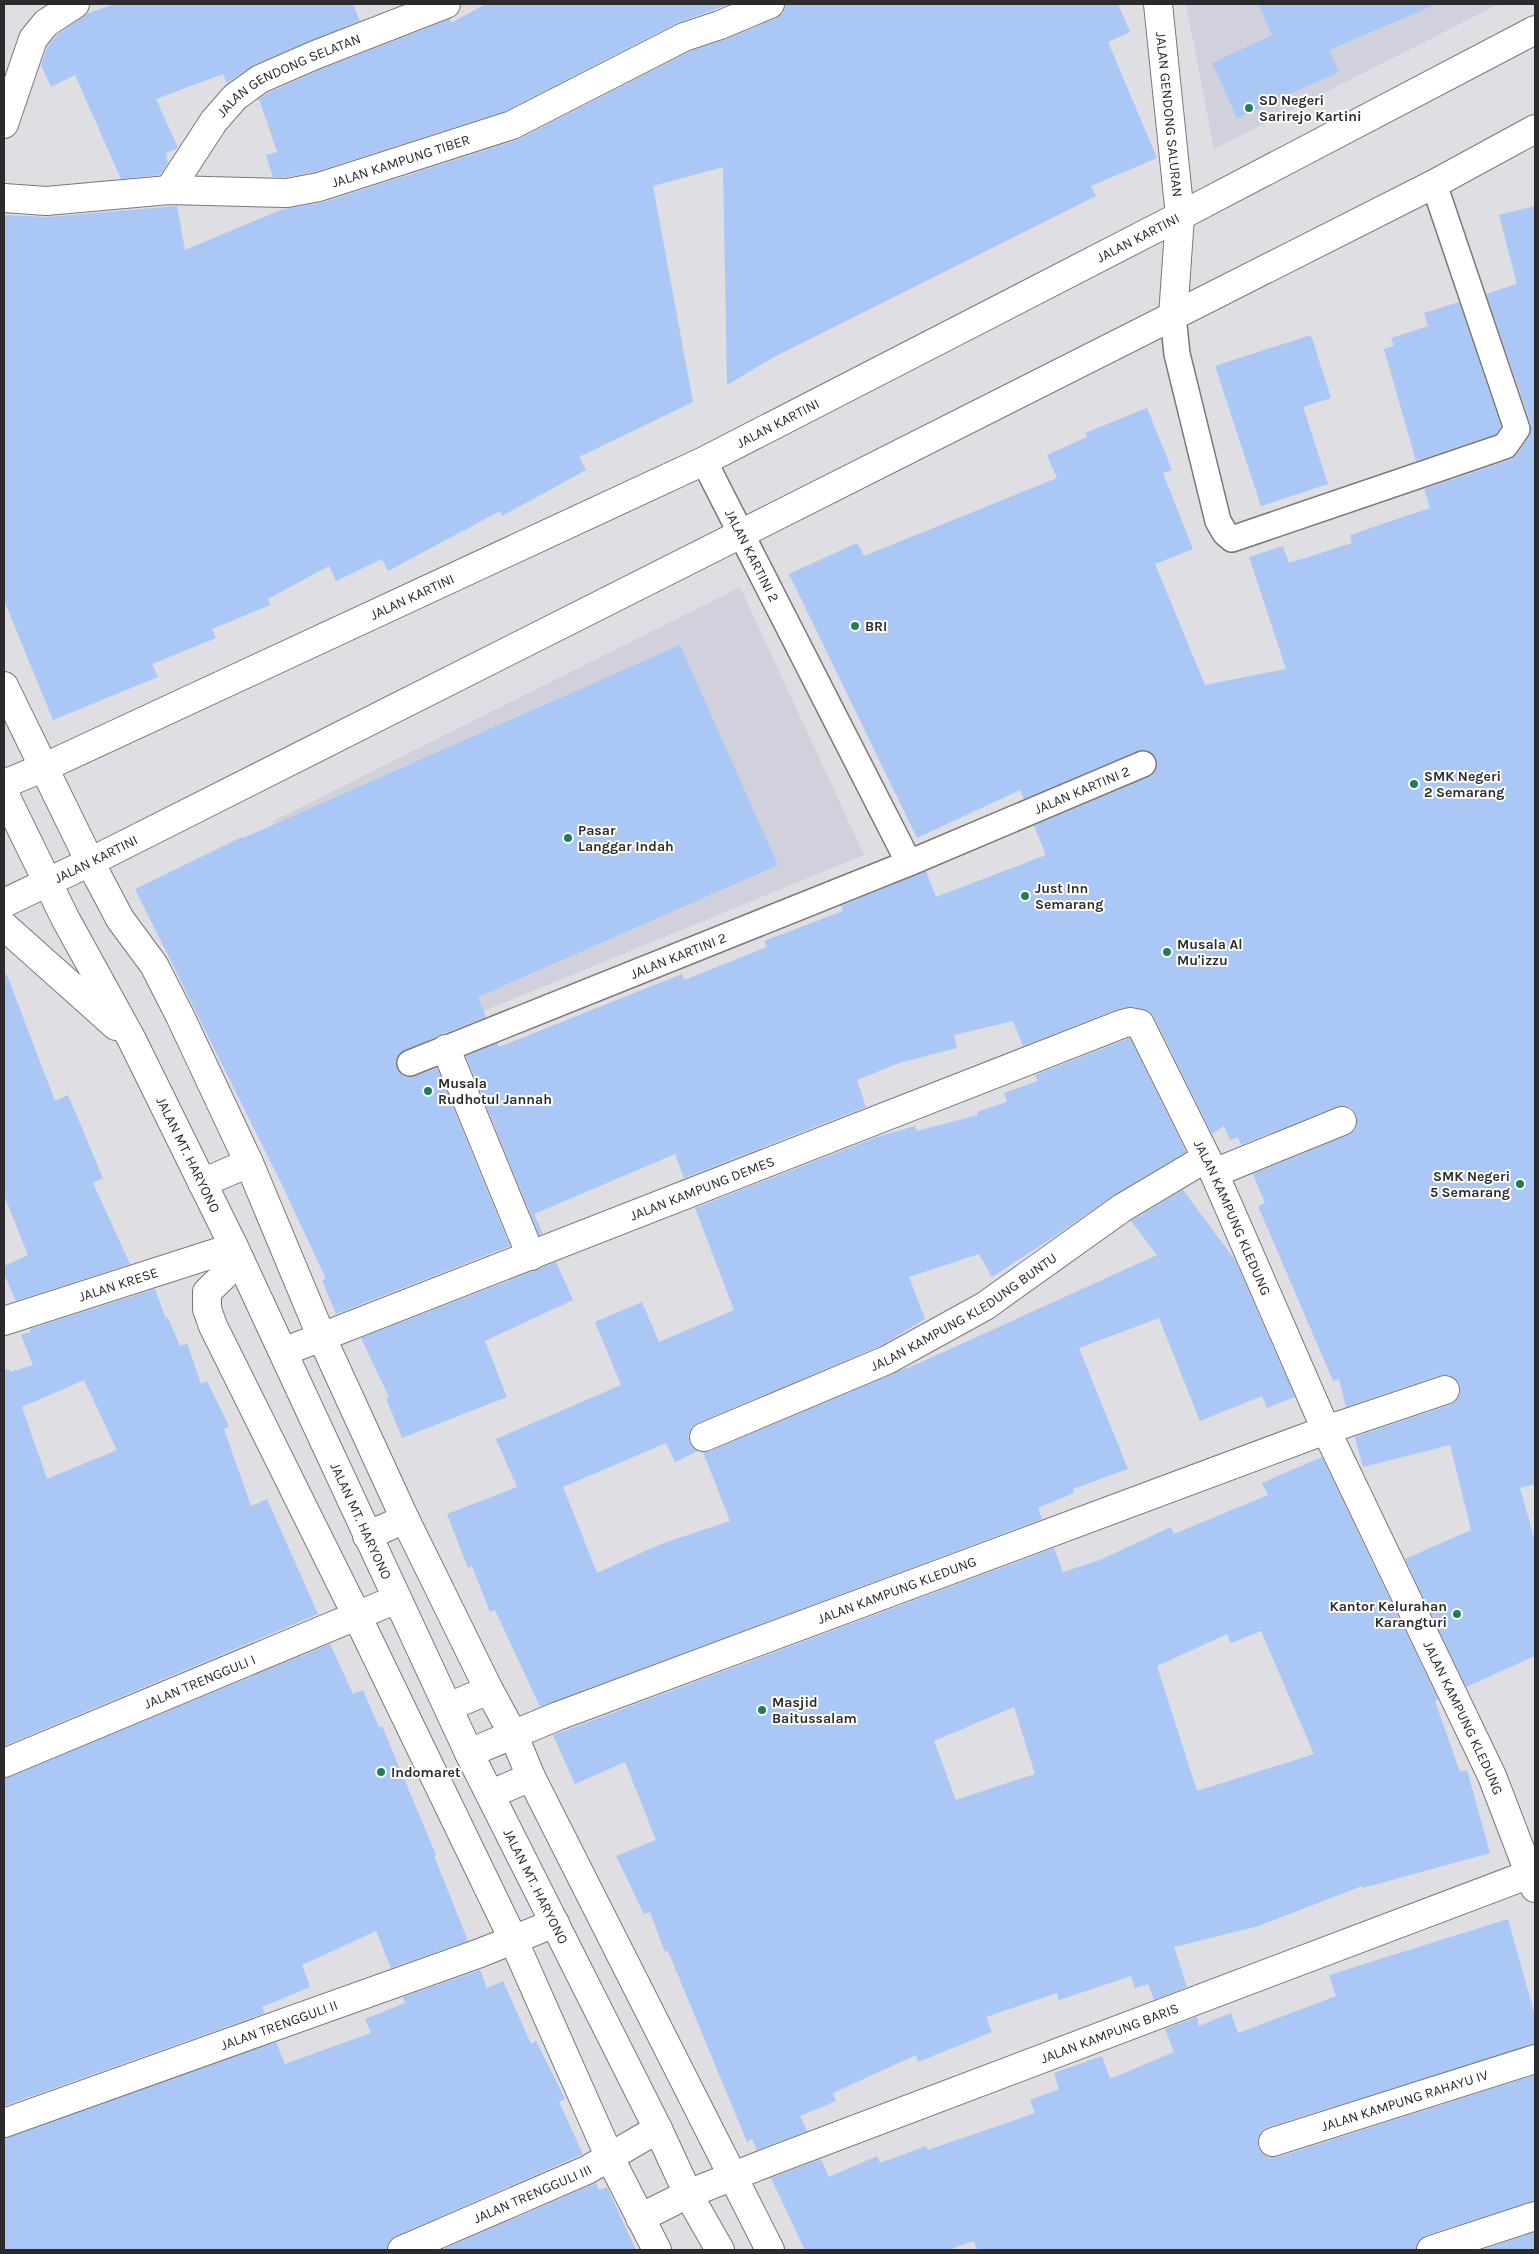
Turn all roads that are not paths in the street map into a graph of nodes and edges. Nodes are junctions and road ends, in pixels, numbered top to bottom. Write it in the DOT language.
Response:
graph roads {
  1 [pos="76,4"];
  2 [pos="446,4"];
  3 [pos="770,4"];
  4 [pos="1158,4"];
  5 [pos="1535,30"];
  6 [pos="4,124"];
  7 [pos="1535,129"];
  8 [pos="1434,184"];
  9 [pos="169,190"];
  10 [pos="4,198"];
  11 [pos="1180,216"];
  12 [pos="1173,316"];
  13 [pos="704,461"];
  14 [pos="742,534"];
  15 [pos="4,686"];
  16 [pos="1143,764"];
  17 [pos="45,767"];
  18 [pos="4,784"];
  19 [pos="4,793"];
  20 [pos="90,862"];
  21 [pos="910,863"];
  22 [pos="47,882"];
  23 [pos="4,903"];
  24 [pos="4,926"];
  25 [pos="1122,1024"];
  26 [pos="131,1038"];
  27 [pos="446,1049"];
  28 [pos="410,1063"];
  29 [pos="1342,1121"];
  30 [pos="249,1162"];
  31 [pos="1210,1165"];
  32 [pos="202,1183"];
  33 [pos="237,1253"];
  34 [pos="531,1256"];
  35 [pos="4,1321"];
  36 [pos="322,1338"];
  37 [pos="283,1352"];
  38 [pos="1445,1390"];
  39 [pos="1326,1430"];
  40 [pos="704,1437"];
  41 [pos="405,1519"];
  42 [pos="367,1536"];
  43 [pos="397,1599"];
  44 [pos="357,1616"];
  45 [pos="489,1690"];
  46 [pos="448,1707"];
  47 [pos="514,1736"];
  48 [pos="469,1753"];
  49 [pos="4,1764"];
  50 [pos="531,1777"];
  51 [pos="491,1794"];
  52 [pos="1534,1878"];
  53 [pos="555,1923"];
  54 [pos="513,1939"];
  55 [pos="1535,2059"];
  56 [pos="4,2124"];
  57 [pos="658,2129"];
  58 [pos="1273,2142"];
  59 [pos="610,2158"];
  60 [pos="733,2176"];
  61 [pos="688,2194"];
  62 [pos="1535,2216"];
  63 [pos="640,2218"];
  64 [pos="402,2250"];
  65 [pos="657,2250"];
  66 [pos="720,2250"];
  67 [pos="770,2250"];
  68 [pos="1432,2250"];
  1 -- 6 [label="street"];
  2 -- 9 [label="street, JALAN GENDONG SELATAN"];
  3 -- 9 [label="street, JALAN KAMPUNG TIBER"];
  4 -- 11 [label="street, JALAN GENDONG SALURAN"];
  5 -- 11 [label="street, JALAN KARTINI"];
  7 -- 8 [label="street, JALAN KARTINI"];
  8 -- 12 [label="street, JALAN KARTINI"];
  8 -- 12 [label="lane"];
  9 -- 10 [label="street, JALAN KAMPUNG TIBER"];
  11 -- 12 [label="street, JALAN GENDONG SALURAN"];
  11 -- 13 [label="street, JALAN KARTINI"];
  12 -- 14 [label="street, JALAN KARTINI"];
  13 -- 14 [label="lane, JALAN KARTINI 2"];
  13 -- 17 [label="street, JALAN KARTINI"];
  14 -- 20 [label="street, JALAN KARTINI"];
  14 -- 21 [label="lane, JALAN KARTINI 2"];
  15 -- 17 [label="street"];
  16 -- 21 [label="lane, JALAN KARTINI 2"];
  17 -- 18 [label="street, JALAN KARTINI"];
  17 -- 20 [label="street"];
  19 -- 22 [label="street, JALAN MT. HARYONO"];
  20 -- 22 [label="street, JALAN KARTINI"];
  20 -- 30 [label="street"];
  21 -- 27 [label="lane, JALAN KARTINI 2"];
  22 -- 23 [label="street, JALAN KARTINI"];
  22 -- 26 [label="street, JALAN MT. HARYONO"];
  24 -- 26 [label="street"];
  25 -- 31 [label="street, JALAN KAMPUNG KLEDUNG"];
  25 -- 34 [label="street, JALAN KAMPUNG DEMES"];
  26 -- 32 [label="street, JALAN MT. HARYONO"];
  27 -- 28 [label="lane, JALAN KARTINI 2"];
  27 -- 34 [label="street"];
  29 -- 31 [label="street, JALAN KAMPUNG KLEDUNG BUNTU"];
  30 -- 32 [label="street"];
  30 -- 36 [label="street"];
  31 -- 39 [label="street, JALAN KAMPUNG KLEDUNG"];
  31 -- 40 [label="street, JALAN KAMPUNG KLEDUNG BUNTU"];
  32 -- 33 [label="street, JALAN MT. HARYONO"];
  33 -- 35 [label="street, JALAN KRESE"];
  33 -- 37 [label="street, JALAN MT. HARYONO"];
  33 -- 44 [label="street"];
  34 -- 36 [label="street, JALAN KAMPUNG DEMES"];
  36 -- 37 [label="street, JALAN KAMPUNG DEMES"];
  36 -- 41 [label="street"];
  37 -- 42 [label="street, JALAN MT. HARYONO"];
  38 -- 39 [label="street"];
  39 -- 47 [label="street, JALAN KAMPUNG KLEDUNG"];
  39 -- 52 [label="street, JALAN KAMPUNG KLEDUNG"];
  41 -- 42 [label="street"];
  41 -- 45 [label="street"];
  42 -- 43 [label="street, JALAN MT. HARYONO"];
  43 -- 44 [label="street, JALAN TRENGGULI I"];
  43 -- 46 [label="street, JALAN MT. HARYONO"];
  44 -- 49 [label="street, JALAN TRENGGULI I"];
  44 -- 54 [label="street"];
  45 -- 46 [label="street"];
  45 -- 47 [label="street"];
  46 -- 48 [label="street, JALAN MT. HARYONO"];
  47 -- 48 [label="street, JALAN KAMPUNG KLEDUNG"];
  47 -- 50 [label="street"];
  48 -- 51 [label="street, JALAN MT. HARYONO"];
  50 -- 51 [label="street"];
  50 -- 60 [label="street"];
  51 -- 53 [label="street, JALAN MT. HARYONO"];
  52 -- 60 [label="street, JALAN KAMPUNG BARIS"];
  53 -- 54 [label="street, JALAN TRENGGULI II"];
  53 -- 57 [label="street, JALAN MT. HARYONO"];
  54 -- 56 [label="street, JALAN TRENGGULI II"];
  54 -- 59 [label="street"];
  55 -- 58 [label="street, JALAN KAMPUNG RAHAYU IV"];
  57 -- 59 [label="street, JALAN TRENGGULI III"];
  57 -- 61 [label="street, JALAN MT. HARYONO"];
  59 -- 63 [label="street"];
  59 -- 64 [label="street, JALAN TRENGGULI III"];
  60 -- 61 [label="street, JALAN KAMPUNG BARIS"];
  60 -- 67 [label="street"];
  61 -- 63 [label="street, JALAN KAMPUNG BARIS"];
  61 -- 66 [label="street, JALAN MT. HARYONO"];
  62 -- 68 [label="street"];
  63 -- 65 [label="street"];
}
